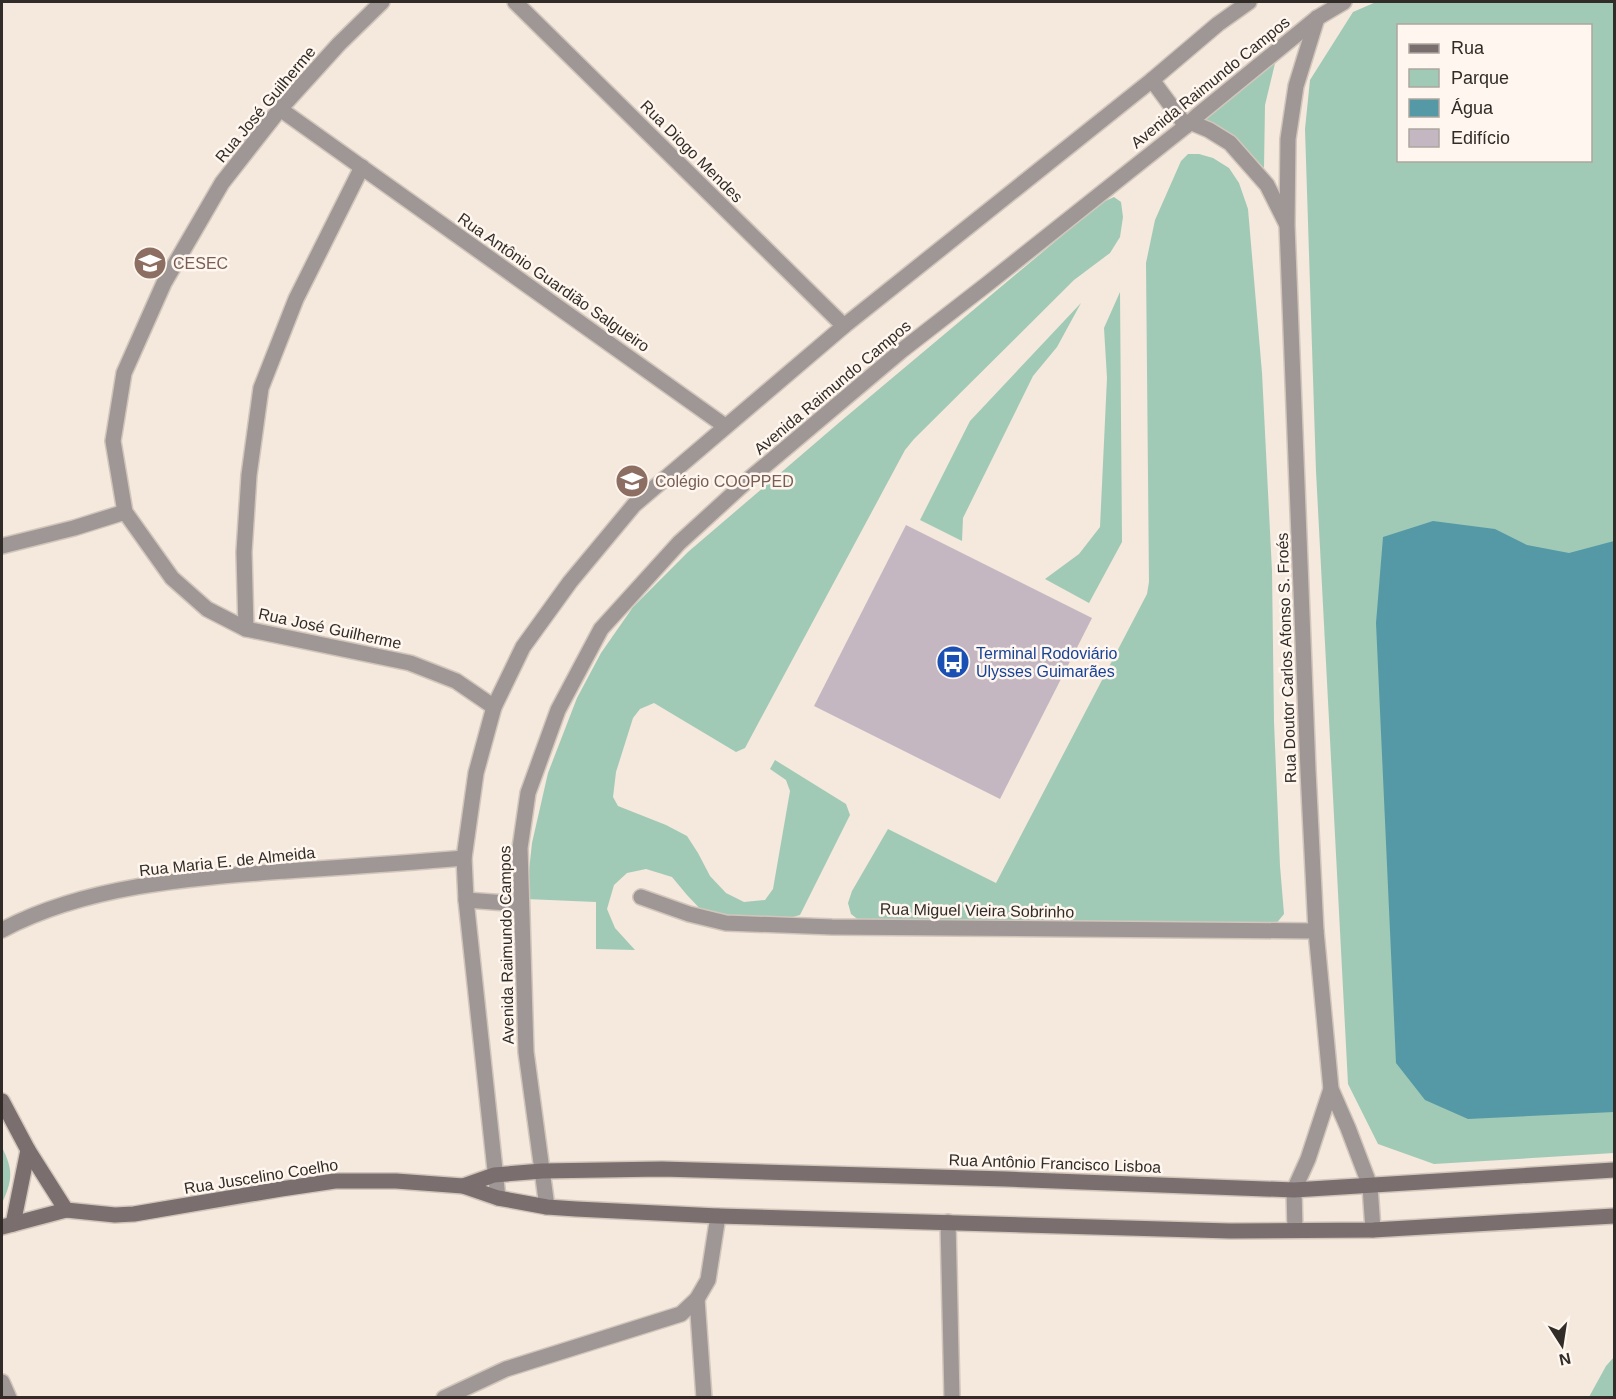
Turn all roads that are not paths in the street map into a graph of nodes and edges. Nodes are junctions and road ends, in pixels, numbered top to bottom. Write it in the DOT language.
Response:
graph roads {
  1 [pos="382,2"];
  2 [pos="515,2"];
  3 [pos="1249,2"];
  4 [pos="1344,2"];
  5 [pos="1317,18"];
  6 [pos="1152,80"];
  7 [pos="280,109"];
  8 [pos="1188,124"];
  9 [pos="362,167"];
  10 [pos="1287,225"];
  11 [pos="844,326"];
  12 [pos="725,426"];
  13 [pos="125,512"];
  14 [pos="2,546"];
  15 [pos="246,629"];
  16 [pos="494,707"];
  17 [pos="464,858"];
  18 [pos="641,897"];
  19 [pos="466,900"];
  20 [pos="522,904"];
  21 [pos="2,930"];
  22 [pos="1316,932"];
  23 [pos="1331,1089"];
  24 [pos="2,1101"];
  25 [pos="28,1150"];
  26 [pos="1614,1170"];
  27 [pos="542,1171"];
  28 [pos="494,1175"];
  29 [pos="463,1186"];
  30 [pos="1370,1186"];
  31 [pos="1294,1190"];
  32 [pos="498,1198"];
  33 [pos="547,1207"];
  34 [pos="66,1210"];
  35 [pos="718,1216"];
  36 [pos="1614,1216"];
  37 [pos="948,1222"];
  38 [pos="7,1226"];
  39 [pos="1295,1230"];
  40 [pos="1373,1230"];
  41 [pos="697,1299"];
  42 [pos="2,1382"];
  43 [pos="9,1398"];
  44 [pos="444,1398"];
  45 [pos="704,1398"];
  46 [pos="952,1398"];
  1 -- 7 [label="street, Rua José Guilherme"];
  2 -- 11 [label="street, Rua Diogo Mendes"];
  3 -- 6 [label="street, Avenida Raimundo Campos"];
  4 -- 5 [label="street, Avenida Raimundo Campos"];
  5 -- 8 [label="street, Avenida Raimundo Campos"];
  5 -- 10 [label="street, Rua Doutor Carlos Afonso S. Froés"];
  6 -- 8 [label="street"];
  6 -- 11 [label="street, Avenida Raimundo Campos"];
  7 -- 9 [label="street, Rua Antônio Guardião Salgueiro"];
  7 -- 13 [label="street, Rua José Guilherme"];
  8 -- 10 [label="street"];
  8 -- 20 [label="street, Avenida Raimundo Campos"];
  9 -- 12 [label="street, Rua Antônio Guardião Salgueiro"];
  9 -- 15 [label="street"];
  10 -- 22 [label="street, Rua Doutor Carlos Afonso S. Froés"];
  11 -- 12 [label="street, Avenida Raimundo Campos"];
  12 -- 16 [label="street, Avenida Raimundo Campos"];
  13 -- 14 [label="street"];
  13 -- 15 [label="street, Rua José Guilherme"];
  15 -- 16 [label="street, Rua José Guilherme"];
  16 -- 17 [label="street, Avenida Raimundo Campos"];
  17 -- 19 [label="street, Avenida Raimundo Campos"];
  17 -- 21 [label="street, Rua Maria E. de Almeida"];
  18 -- 22 [label="street, Rua Miguel Vieira Sobrinho"];
  19 -- 20 [label="street"];
  19 -- 28 [label="street, Avenida Raimundo Campos"];
  20 -- 27 [label="street, Avenida Raimundo Campos"];
  22 -- 23 [label="street, Rua Doutor Carlos Afonso S. Froés"];
  23 -- 30 [label="street"];
  23 -- 31 [label="street"];
  24 -- 25 [label="main road"];
  25 -- 34 [label="main road"];
  25 -- 38 [label="main road"];
  26 -- 30 [label="main road, Rua Antônio Francisco Lisboa"];
  27 -- 28 [label="main road, Rua Antônio Francisco Lisboa"];
  27 -- 31 [label="main road, Rua Antônio Francisco Lisboa"];
  27 -- 33 [label="street, Avenida Raimundo Campos"];
  28 -- 29 [label="main road, Rua Juscelino Coelho"];
  28 -- 32 [label="street, Avenida Raimundo Campos"];
  29 -- 32 [label="main road, Rua Juscelino Coelho"];
  29 -- 34 [label="main road, Rua Juscelino Coelho"];
  30 -- 31 [label="main road, Rua Antônio Francisco Lisboa"];
  30 -- 40 [label="street"];
  31 -- 39 [label="street"];
  32 -- 33 [label="main road"];
  33 -- 35 [label="main road"];
  34 -- 38 [label="main road"];
  35 -- 37 [label="main road"];
  35 -- 41 [label="street"];
  36 -- 40 [label="main road"];
  37 -- 39 [label="main road"];
  37 -- 46 [label="street"];
  39 -- 40 [label="main road"];
  41 -- 44 [label="street"];
  41 -- 45 [label="street"];
  42 -- 43 [label="street"];
}
